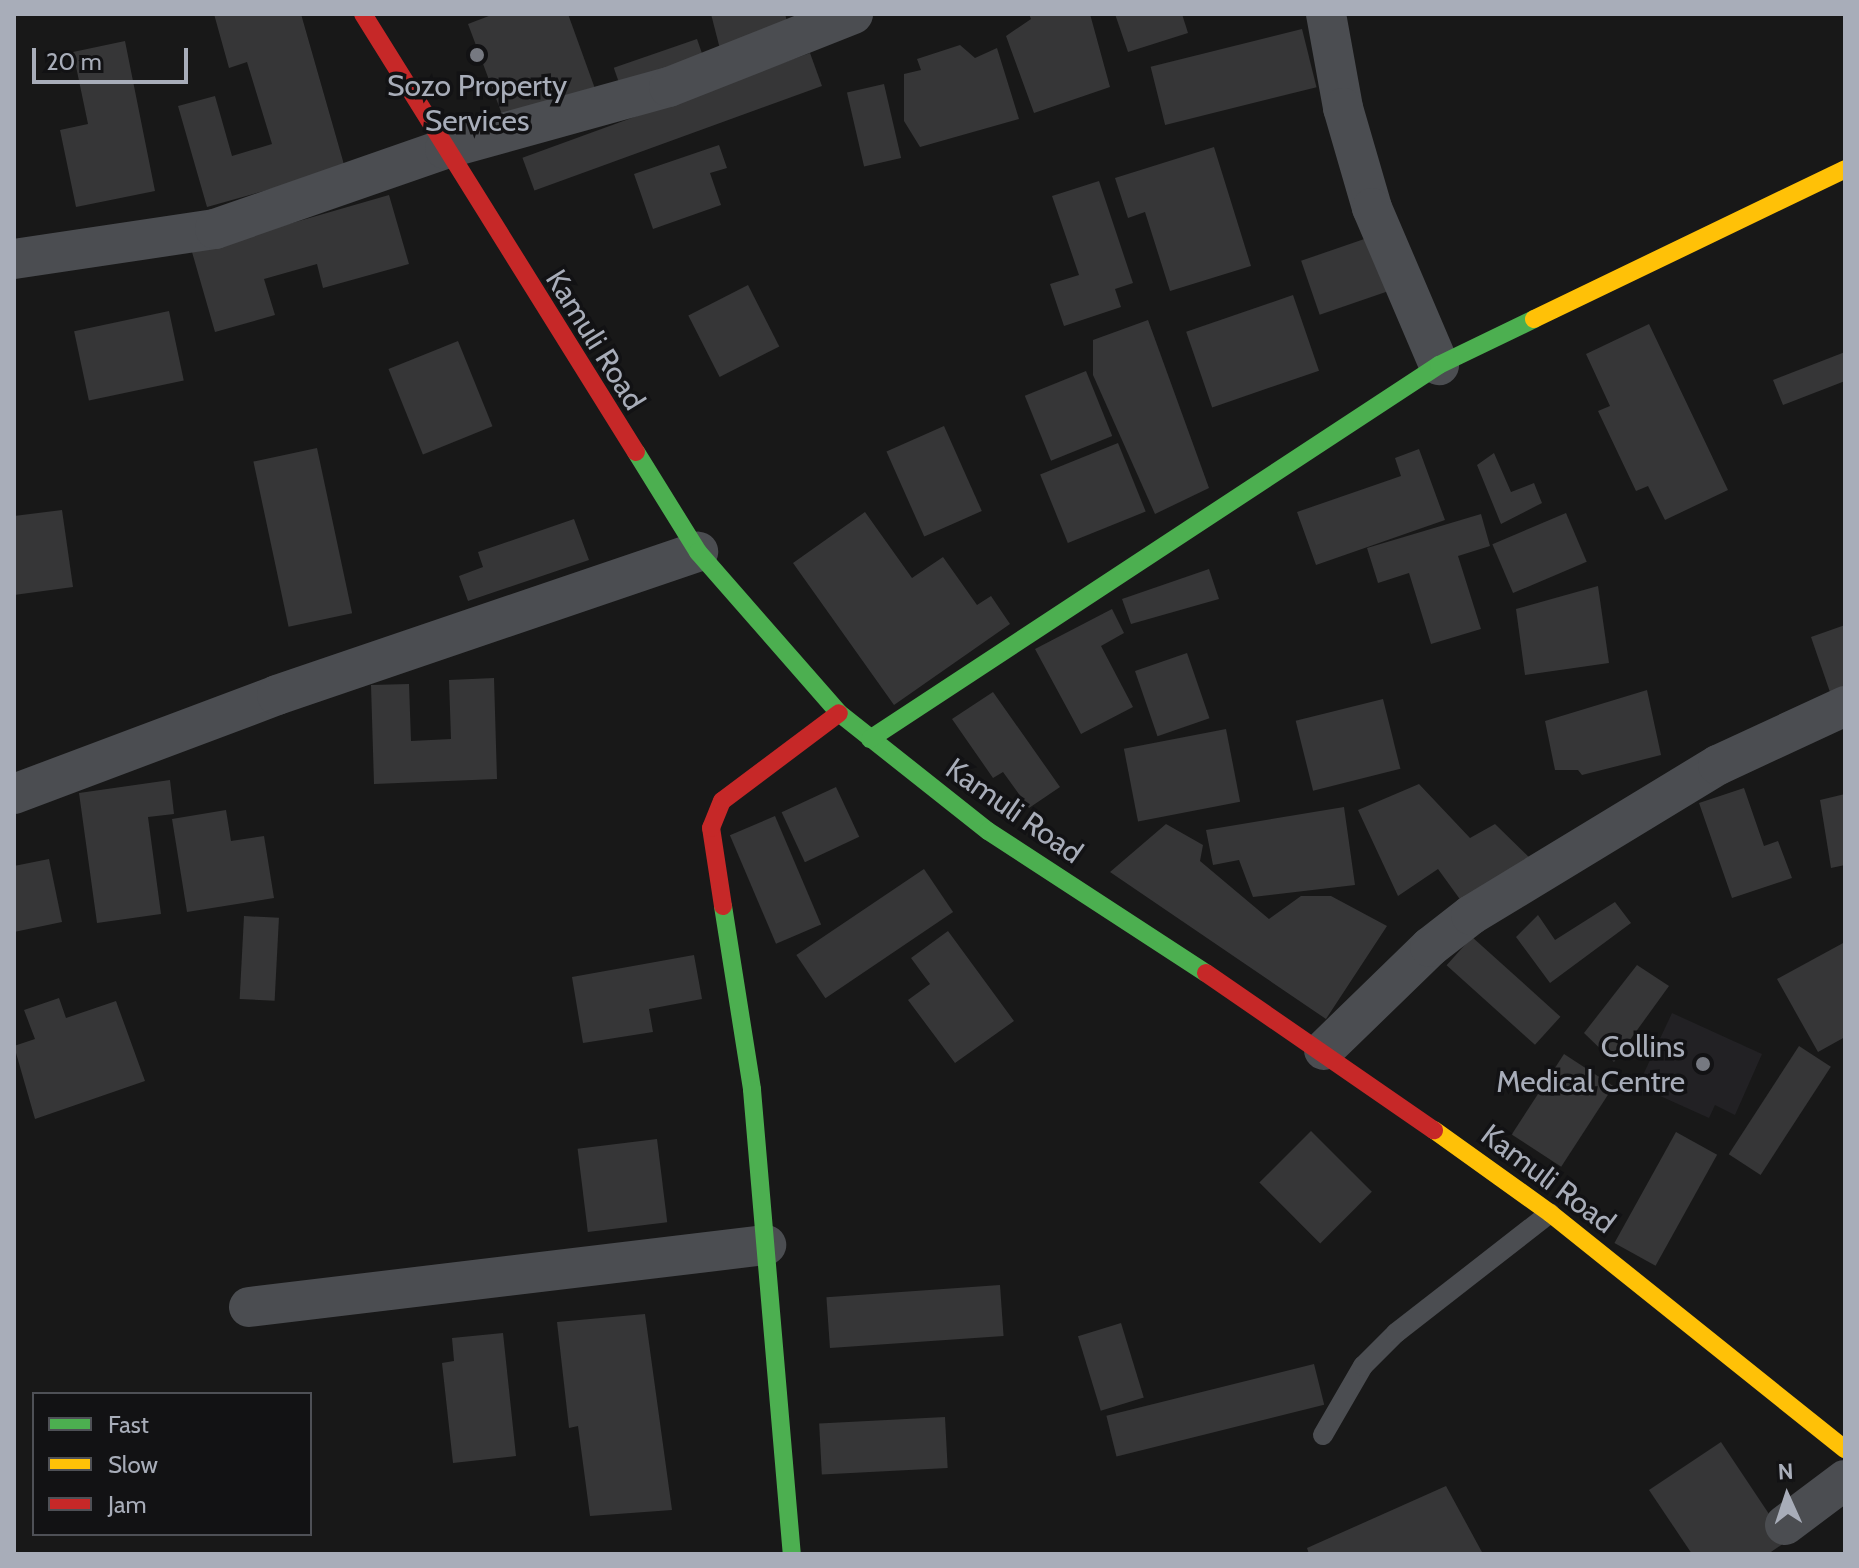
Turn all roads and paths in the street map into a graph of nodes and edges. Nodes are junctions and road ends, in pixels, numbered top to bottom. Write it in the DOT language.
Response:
graph roads {
  1 [pos="363,14"];
  2 [pos="853,14"];
  3 [pos="1326,14"];
  4 [pos="445,149"];
  5 [pos="1845,169"];
  6 [pos="14,259"];
  7 [pos="1439,365"];
  8 [pos="698,552"];
  9 [pos="1845,706"];
  10 [pos="839,713"];
  11 [pos="870,739"];
  12 [pos="14,794"];
  13 [pos="1324,1050"];
  14 [pos="1550,1213"];
  15 [pos="766,1245"];
  16 [pos="249,1307"];
  17 [pos="1323,1435"];
  18 [pos="1845,1449"];
  19 [pos="1845,1480"];
  20 [pos="1785,1525"];
  21 [pos="792,1554"];
  1 -- 4 [label="street, Kamuli Road"];
  2 -- 4 [label="street"];
  3 -- 7 [label="street"];
  4 -- 6 [label="street"];
  4 -- 8 [label="street, Kamuli Road"];
  5 -- 7 [label="street"];
  7 -- 11 [label="street"];
  8 -- 10 [label="street, Kamuli Road"];
  8 -- 12 [label="street"];
  9 -- 13 [label="street"];
  10 -- 11 [label="street, Kamuli Road"];
  10 -- 15 [label="street"];
  11 -- 13 [label="street, Kamuli Road"];
  13 -- 14 [label="street, Kamuli Road"];
  14 -- 17 [label="lane"];
  14 -- 18 [label="street, Kamuli Road"];
  15 -- 16 [label="street"];
  15 -- 21 [label="street"];
  19 -- 20 [label="street"];
}
